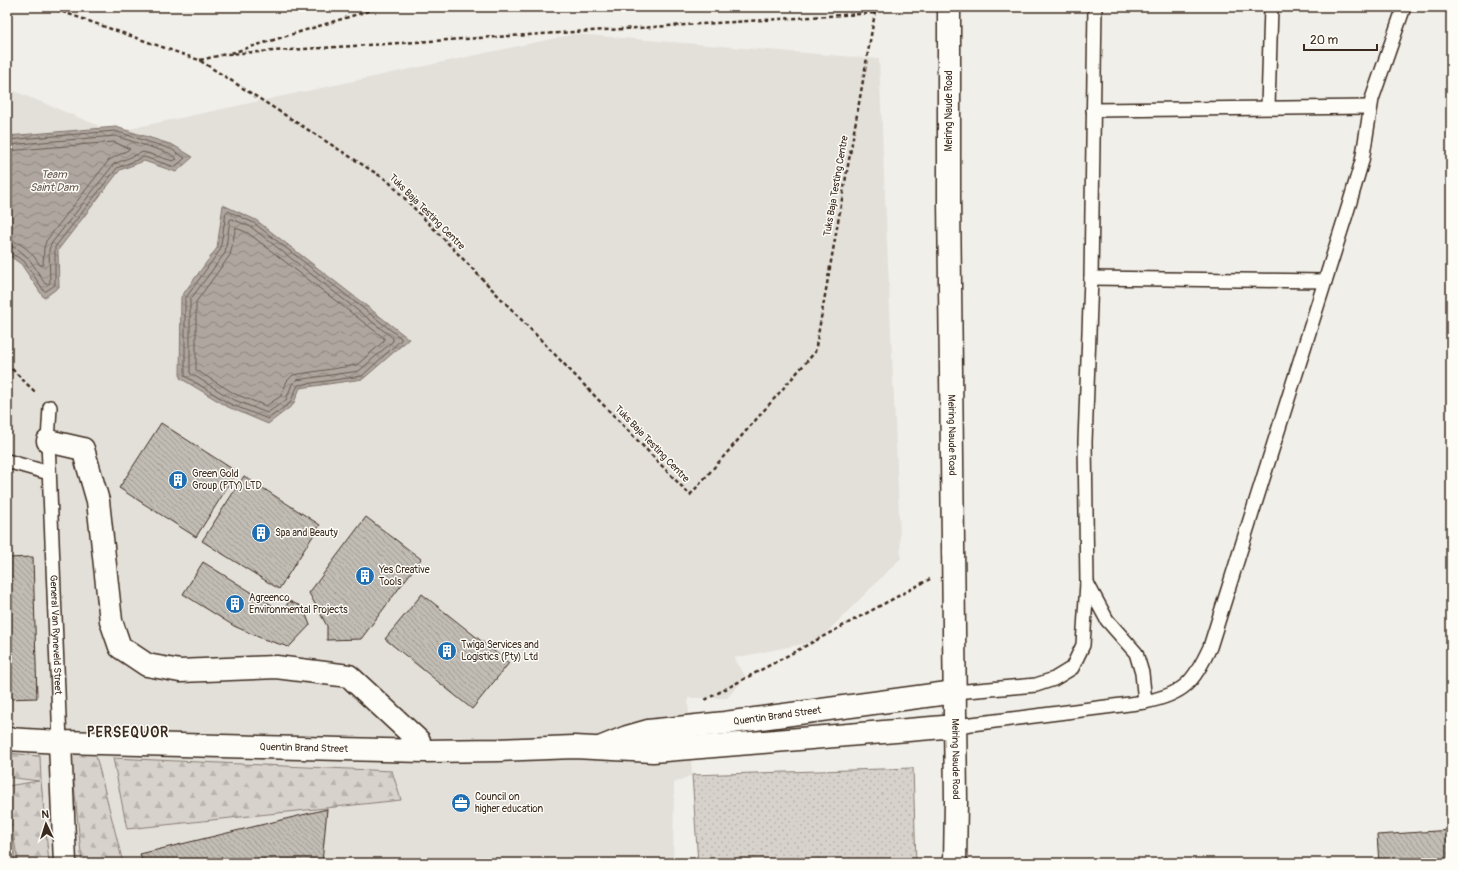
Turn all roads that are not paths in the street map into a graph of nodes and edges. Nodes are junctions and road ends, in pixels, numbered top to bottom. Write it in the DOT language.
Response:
graph roads {
  1 [pos="949,7"];
  2 [pos="1095,7"];
  3 [pos="1271,7"];
  4 [pos="1404,7"];
  5 [pos="1370,106"];
  6 [pos="1268,107"];
  7 [pos="1093,110"];
  8 [pos="1091,278"];
  9 [pos="1325,281"];
  10 [pos="50,407"];
  11 [pos="48,441"];
  12 [pos="7,461"];
  13 [pos="49,473"];
  14 [pos="1087,583"];
  15 [pos="955,692"];
  16 [pos="1145,702"];
  17 [pos="956,726"];
  18 [pos="7,739"];
  19 [pos="419,741"];
  20 [pos="60,742"];
  21 [pos="601,747"];
  22 [pos="64,863"];
  23 [pos="955,863"];
  1 -- 15 [label="street, Meiring Naude Road"];
  2 -- 7 [label="lane"];
  3 -- 6 [label="lane"];
  4 -- 5 [label="lane"];
  5 -- 6 [label="lane"];
  5 -- 9 [label="lane"];
  6 -- 7 [label="lane"];
  7 -- 8 [label="lane"];
  8 -- 9 [label="lane"];
  8 -- 14 [label="lane"];
  9 -- 16 [label="lane"];
  10 -- 11 [label="lane, General Van Ryneveld Street"];
  11 -- 13 [label="lane, General Van Ryneveld Street"];
  11 -- 19 [label="street"];
  12 -- 13 [label="lane"];
  13 -- 20 [label="lane, General Van Ryneveld Street"];
  14 -- 15 [label="lane"];
  14 -- 16 [label="lane"];
  15 -- 17 [label="street, Meiring Naude Road"];
  15 -- 21 [label="street, Quentin Brand Street"];
  16 -- 17 [label="lane"];
  17 -- 21 [label="street, Quentin Brand Street"];
  17 -- 23 [label="street, Meiring Naude Road"];
  18 -- 20 [label="street, Quentin Brand Street"];
  20 -- 21 [label="street, Quentin Brand Street"];
  20 -- 22 [label="street, General Van Ryneveld Street"];
}
